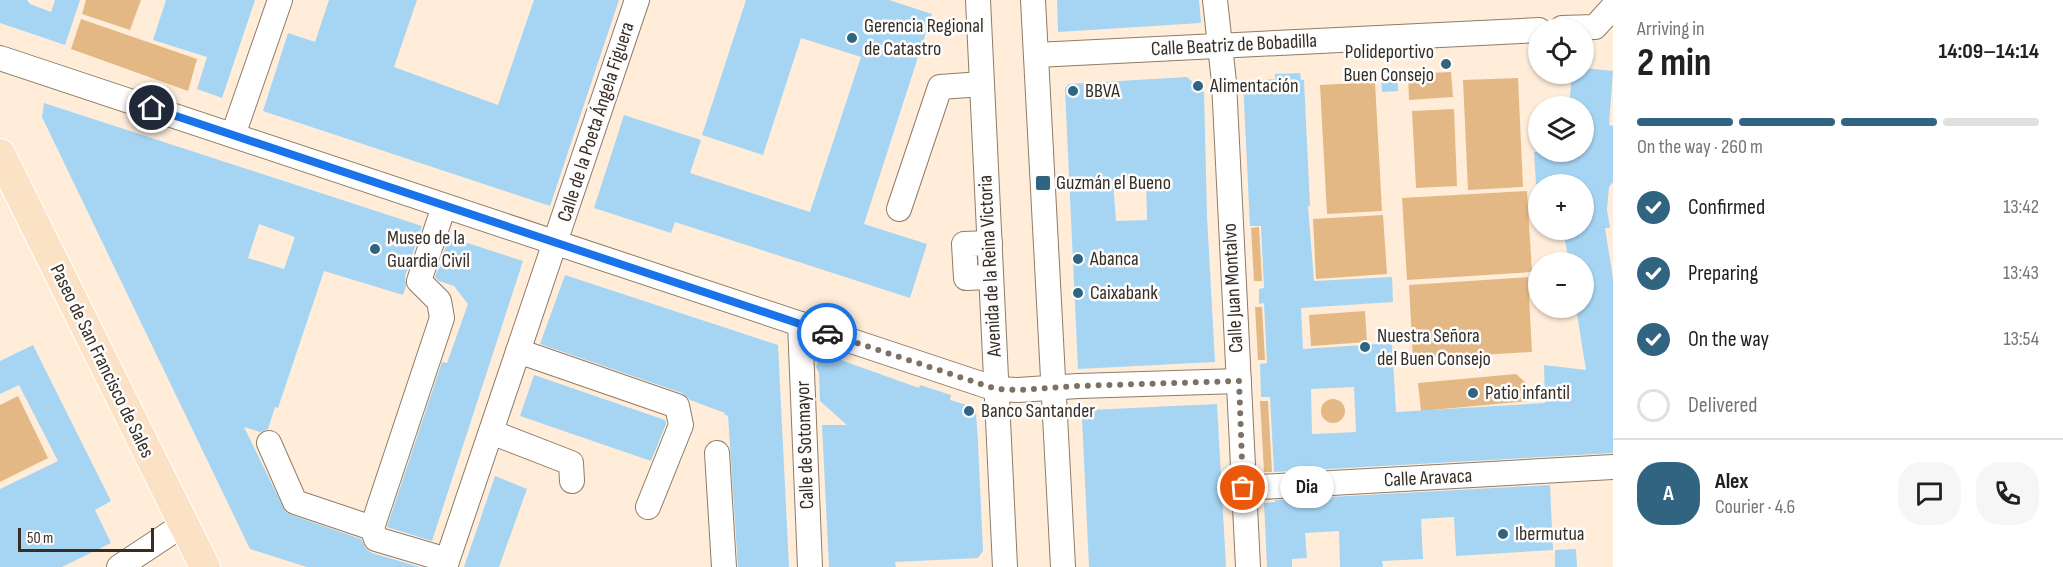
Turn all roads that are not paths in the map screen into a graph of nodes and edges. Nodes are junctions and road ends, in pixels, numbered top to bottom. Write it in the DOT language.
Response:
graph roads {
  1 [pos="280,0"];
  2 [pos="636,0"];
  3 [pos="978,0"];
  4 [pos="1033,0"];
  5 [pos="1215,0"];
  6 [pos="1613,7"];
  7 [pos="1594,27"];
  8 [pos="1528,31"];
  9 [pos="1220,45"];
  10 [pos="1036,54"];
  11 [pos="0,58"];
  12 [pos="982,84"];
  13 [pos="233,135"];
  14 [pos="0,154"];
  15 [pos="444,206"];
  16 [pos="899,209"];
  17 [pos="555,243"];
  18 [pos="801,324"];
  19 [pos="519,351"];
  20 [pos="1239,381"];
  21 [pos="996,389"];
  22 [pos="1053,389"];
  23 [pos="491,432"];
  24 [pos="269,443"];
  25 [pos="717,453"];
  26 [pos="1613,467"];
  27 [pos="572,481"];
  28 [pos="1243,488"];
  29 [pos="648,507"];
  30 [pos="184,525"];
  31 [pos="372,528"];
  32 [pos="446,564"];
  33 [pos="119,567"];
  34 [pos="205,567"];
  35 [pos="724,567"];
  36 [pos="810,567"];
  37 [pos="1005,567"];
  38 [pos="1063,567"];
  39 [pos="1248,567"];
  1 -- 13 [label="street"];
  2 -- 17 [label="street, Calle de la Poeta Ángela Figuera"];
  3 -- 12 [label="street, Avenida de la Reina Victoria"];
  4 -- 10 [label="street"];
  5 -- 9 [label="street, Calle Juan Montalvo"];
  6 -- 7 [label="street"];
  8 -- 9 [label="street, Calle Beatriz de Bobadilla"];
  9 -- 10 [label="street, Calle Beatriz de Bobadilla"];
  9 -- 20 [label="street, Calle Juan Montalvo"];
  10 -- 22 [label="street"];
  11 -- 13 [label="street"];
  12 -- 16 [label="street"];
  12 -- 21 [label="street, Avenida de la Reina Victoria"];
  13 -- 15 [label="street"];
  14 -- 30 [label="main road, Paseo de San Francisco de Sales"];
  15 -- 17 [label="street"];
  15 -- 31 [label="street"];
  17 -- 18 [label="street"];
  17 -- 19 [label="street, Calle de la Poeta Ángela Figuera"];
  18 -- 21 [label="street"];
  18 -- 36 [label="street, Calle de Sotomayor"];
  19 -- 23 [label="street, Calle de la Poeta Ángela Figuera"];
  19 -- 29 [label="street"];
  20 -- 22 [label="street"];
  20 -- 28 [label="street, Calle Juan Montalvo"];
  21 -- 22 [label="street"];
  21 -- 37 [label="street, Avenida de la Reina Victoria"];
  22 -- 38 [label="street"];
  23 -- 27 [label="street"];
  23 -- 32 [label="street, Calle de la Poeta Ángela Figuera"];
  24 -- 31 [label="street"];
  25 -- 35 [label="street"];
  26 -- 28 [label="street, Calle Aravaca"];
  28 -- 39 [label="street, Calle Juan Montalvo"];
  30 -- 33 [label="street"];
  30 -- 34 [label="main road, Paseo de San Francisco de Sales"];
  31 -- 32 [label="street"];
}
